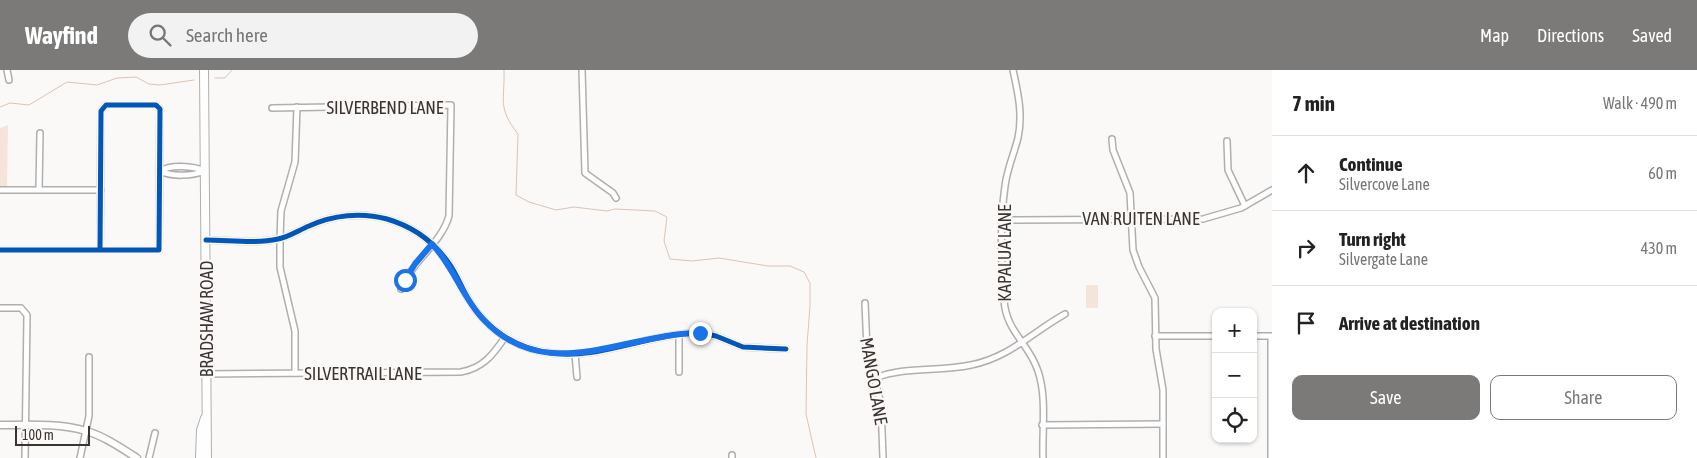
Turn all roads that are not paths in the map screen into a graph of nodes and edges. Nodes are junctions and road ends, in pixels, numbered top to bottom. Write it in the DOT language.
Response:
graph roads {
  1 [pos="7,70"];
  2 [pos="204,70"];
  3 [pos="582,70"];
  4 [pos="1013,70"];
  5 [pos="9,80"];
  6 [pos="297,107"];
  7 [pos="272,108"];
  8 [pos="40,133"];
  9 [pos="1112,139"];
  10 [pos="1227,141"];
  11 [pos="160,171"];
  12 [pos="205,171"];
  13 [pos="0,190"];
  14 [pos="39,190"];
  15 [pos="101,190"];
  16 [pos="1272,190"];
  17 [pos="616,198"];
  18 [pos="1245,206"];
  19 [pos="1132,219"];
  20 [pos="1003,220"];
  21 [pos="280,239"];
  22 [pos="206,240"];
  23 [pos="432,244"];
  24 [pos="0,250"];
  25 [pos="100,250"];
  26 [pos="402,289"];
  27 [pos="864,303"];
  28 [pos="0,308"];
  29 [pos="1065,314"];
  30 [pos="679,335"];
  31 [pos="1155,336"];
  32 [pos="1212,336"];
  33 [pos="1257,336"];
  34 [pos="505,337"];
  35 [pos="1022,344"];
  36 [pos="786,349"];
  37 [pos="575,354"];
  38 [pos="89,357"];
  39 [pos="679,372"];
  40 [pos="295,373"];
  41 [pos="206,374"];
  42 [pos="577,377"];
  43 [pos="875,378"];
  44 [pos="205,418"];
  45 [pos="1163,424"];
  46 [pos="0,425"];
  47 [pos="24,425"];
  48 [pos="1042,425"];
  49 [pos="84,430"];
  50 [pos="155,433"];
  51 [pos="25,458"];
  52 [pos="80,458"];
  53 [pos="137,458"];
  54 [pos="149,458"];
  55 [pos="200,458"];
  56 [pos="207,458"];
  57 [pos="883,458"];
  58 [pos="1042,458"];
  59 [pos="1163,458"];
  60 [pos="1271,458"];
  1 -- 5 [label="street"];
  2 -- 12 [label="main road, BRADSHAW ROAD"];
  3 -- 17 [label="street"];
  4 -- 20 [label="street, KAPALUA LANE"];
  6 -- 7 [label="street, SILVERBEND LANE"];
  6 -- 21 [label="street"];
  6 -- 23 [label="street, SILVERBEND LANE"];
  8 -- 14 [label="street"];
  9 -- 19 [label="street"];
  10 -- 18 [label="street"];
  11 -- 12 [label="street"];
  11 -- 15 [label="street"];
  11 -- 25 [label="street"];
  12 -- 22 [label="main road, BRADSHAW ROAD"];
  13 -- 14 [label="street"];
  14 -- 15 [label="street"];
  15 -- 25 [label="street"];
  16 -- 18 [label="street, VAN RUITEN LANE"];
  18 -- 19 [label="street, VAN RUITEN LANE"];
  19 -- 20 [label="street, VAN RUITEN LANE"];
  19 -- 31 [label="street"];
  20 -- 35 [label="street, KAPALUA LANE"];
  21 -- 22 [label="street"];
  21 -- 23 [label="street"];
  21 -- 40 [label="street"];
  22 -- 41 [label="main road, BRADSHAW ROAD"];
  23 -- 26 [label="street"];
  23 -- 34 [label="street"];
  24 -- 25 [label="street"];
  27 -- 43 [label="street, MANGO LANE"];
  28 -- 47 [label="street"];
  29 -- 35 [label="street"];
  30 -- 36 [label="street"];
  30 -- 37 [label="street"];
  30 -- 39 [label="street"];
  31 -- 32 [label="street"];
  31 -- 45 [label="street"];
  33 -- 60 [label="street"];
  34 -- 37 [label="street"];
  34 -- 40 [label="street, SILVERTRAIL LANE"];
  35 -- 43 [label="street"];
  35 -- 48 [label="street, KAPALUA LANE"];
  37 -- 42 [label="street"];
  38 -- 49 [label="street"];
  40 -- 41 [label="street, SILVERTRAIL LANE"];
  41 -- 44 [label="main road, BRADSHAW ROAD"];
  43 -- 57 [label="street, MANGO LANE"];
  44 -- 55 [label="main road, BRADSHAW ROAD"];
  44 -- 56 [label="main road, BRADSHAW ROAD"];
  45 -- 48 [label="street"];
  45 -- 59 [label="street"];
  46 -- 47 [label="street"];
  47 -- 49 [label="street"];
  47 -- 51 [label="street"];
  48 -- 58 [label="street, KAPALUA LANE"];
  49 -- 52 [label="street"];
  49 -- 53 [label="street"];
  50 -- 54 [label="street"];
}
